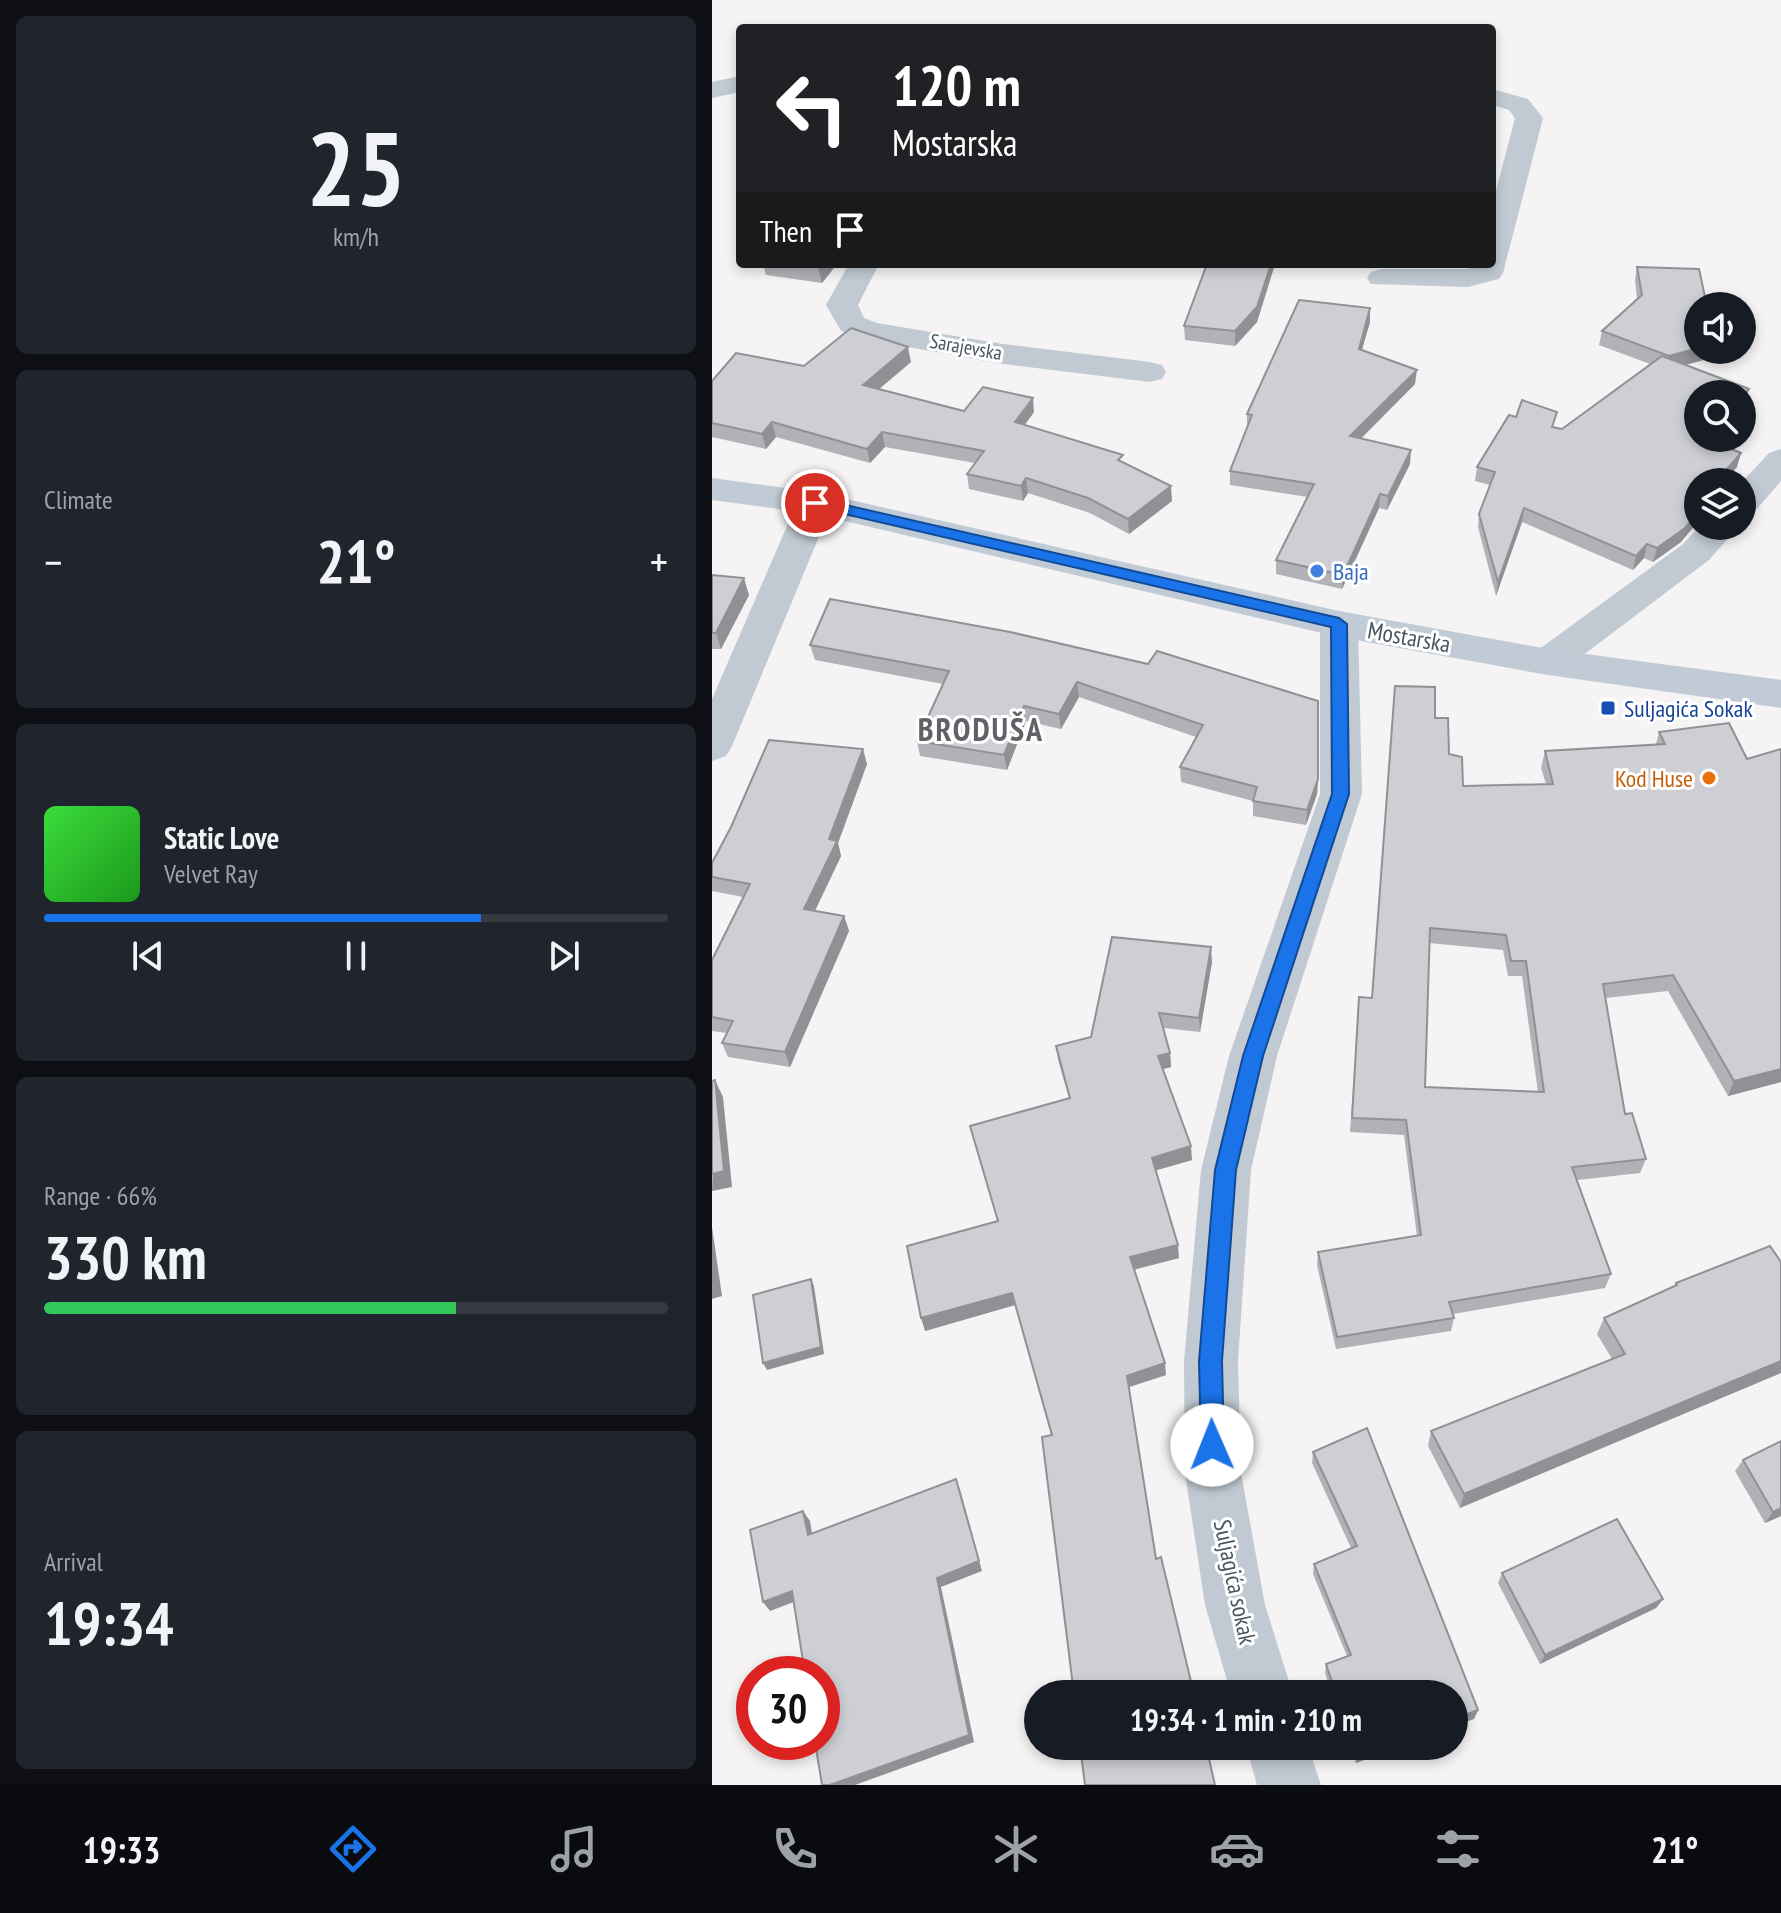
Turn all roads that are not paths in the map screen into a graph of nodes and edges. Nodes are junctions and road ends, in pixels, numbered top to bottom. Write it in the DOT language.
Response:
graph roads {
  1 [pos="736,85"];
  2 [pos="712,90"];
  3 [pos="1496,98"];
  4 [pos="1496,248"];
  5 [pos="862,268"];
  6 [pos="1490,268"];
  7 [pos="1382,278"];
  8 [pos="1150,372"];
  9 [pos="1781,460"];
  10 [pos="1756,488"];
  11 [pos="712,489"];
  12 [pos="815,503"];
  13 [pos="1708,540"];
  14 [pos="1339,624"];
  15 [pos="1548,662"];
  16 [pos="1781,694"];
  17 [pos="712,746"];
  18 [pos="1258,1680"];
  19 [pos="1281,1760"];
  20 [pos="1289,1785"];
  1 -- 2 [label="street"];
  3 -- 4 [label="street"];
  5 -- 8 [label="street, Sarajevska"];
  6 -- 7 [label="street"];
  9 -- 10 [label="street"];
  11 -- 12 [label="main road, Mostarska"];
  12 -- 14 [label="main road, Mostarska"];
  12 -- 17 [label="street"];
  13 -- 15 [label="street"];
  14 -- 15 [label="main road, Mostarska"];
  14 -- 18 [label="street, Suljagića sokak"];
  15 -- 16 [label="main road, Mostarska"];
  19 -- 20 [label="street"];
}
